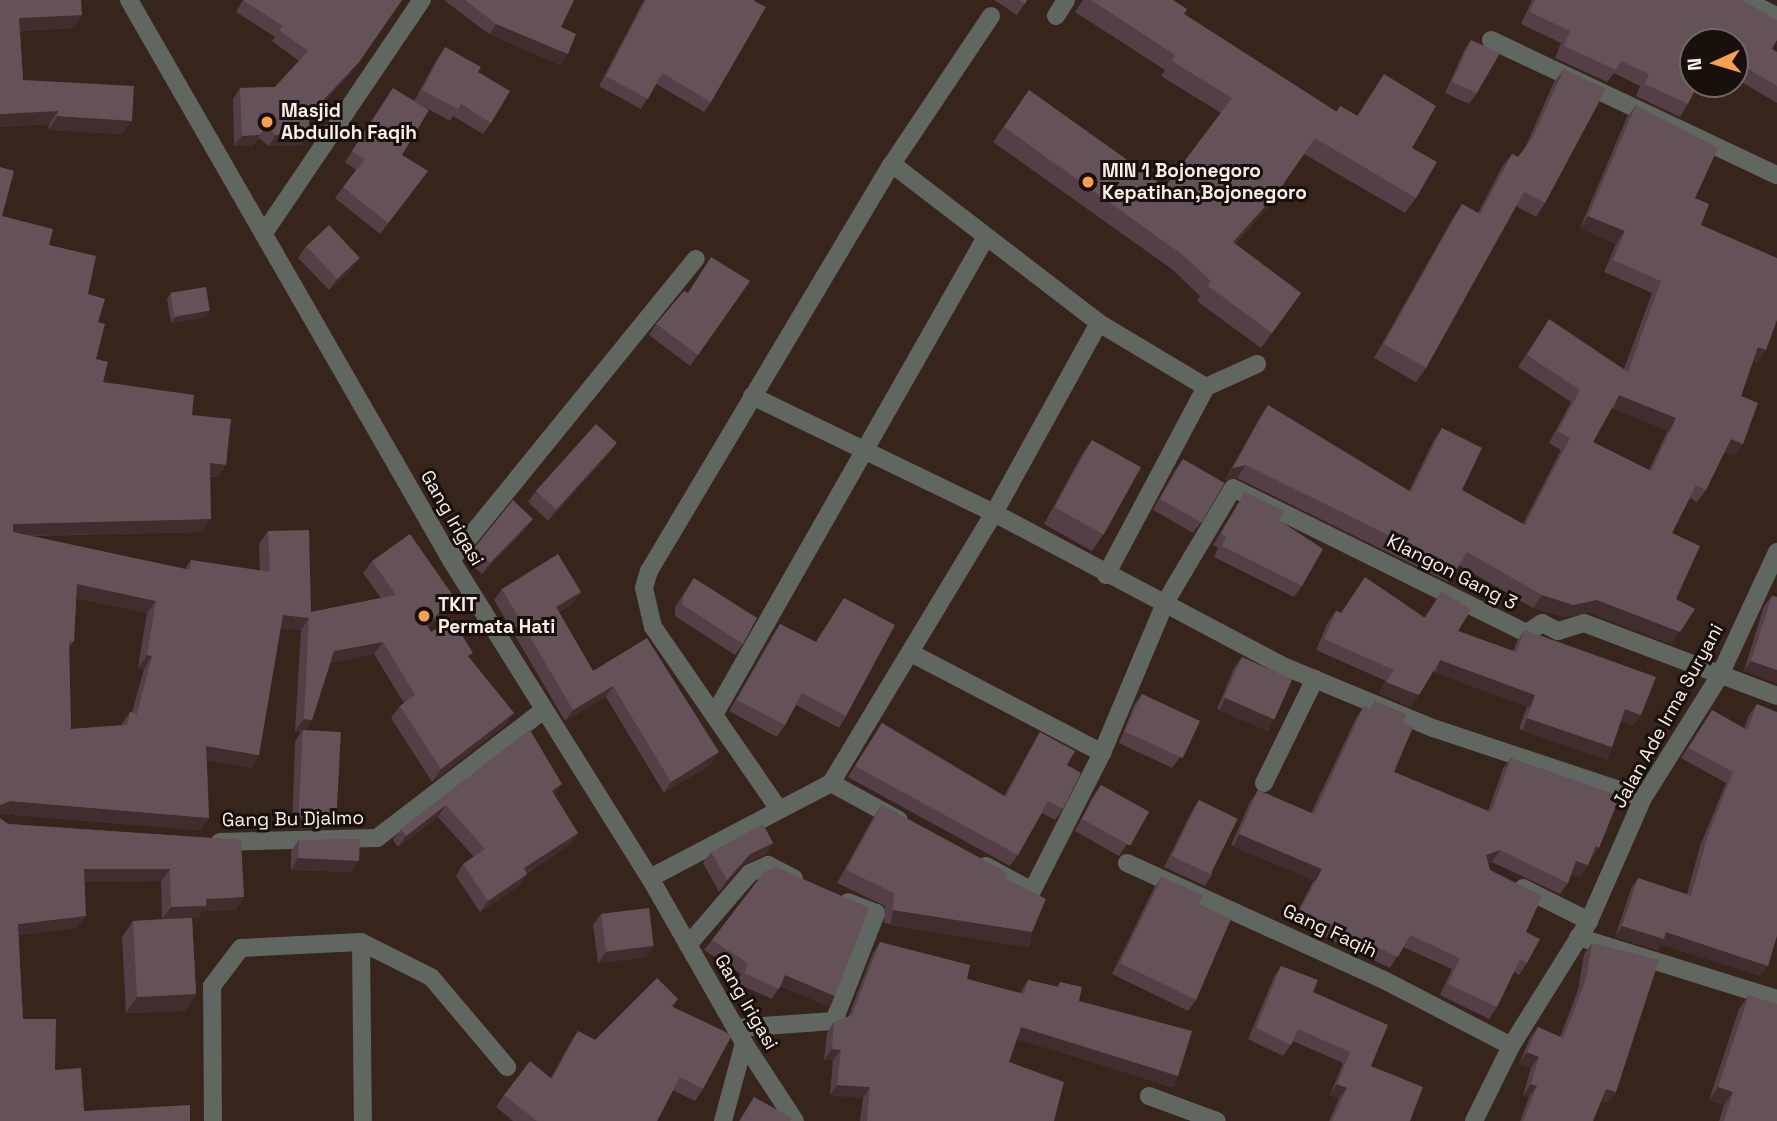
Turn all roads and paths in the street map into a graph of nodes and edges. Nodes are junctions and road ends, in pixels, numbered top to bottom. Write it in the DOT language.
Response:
graph roads {
  1 [pos="129,0"];
  2 [pos="422,0"];
  3 [pos="1745,0"];
  4 [pos="990,16"];
  5 [pos="1777,16"];
  6 [pos="1491,40"];
  7 [pos="892,164"];
  8 [pos="1777,174"];
  9 [pos="264,233"];
  10 [pos="986,237"];
  11 [pos="696,260"];
  12 [pos="1099,323"];
  13 [pos="1257,364"];
  14 [pos="1206,387"];
  15 [pos="752,396"];
  16 [pos="866,451"];
  17 [pos="994,513"];
  18 [pos="1777,552"];
  19 [pos="451,560"];
  20 [pos="1106,575"];
  21 [pos="1166,601"];
  22 [pos="911,653"];
  23 [pos="1719,677"];
  24 [pos="1315,679"];
  25 [pos="1777,696"];
  26 [pos="544,710"];
  27 [pos="714,715"];
  28 [pos="1102,753"];
  29 [pos="1264,782"];
  30 [pos="831,783"];
  31 [pos="1643,798"];
  32 [pos="778,808"];
  33 [pos="914,827"];
  34 [pos="206,842"];
  35 [pos="973,859"];
  36 [pos="1127,863"];
  37 [pos="650,878"];
  38 [pos="1511,882"];
  39 [pos="810,886"];
  40 [pos="831,896"];
  41 [pos="1589,921"];
  42 [pos="1578,937"];
  43 [pos="362,942"];
  44 [pos="688,945"];
  45 [pos="1777,999"];
  46 [pos="740,1035"];
  47 [pos="1511,1046"];
  48 [pos="507,1067"];
  49 [pos="1149,1096"];
  50 [pos="213,1121"];
  51 [pos="363,1121"];
  52 [pos="723,1121"];
  53 [pos="795,1121"];
  54 [pos="1217,1121"];
  55 [pos="1474,1121"];
  1 -- 9 [label="street, Gang Irigasi"];
  2 -- 9 [label="street"];
  3 -- 5 [label="street"];
  4 -- 7 [label="street"];
  6 -- 8 [label="street"];
  7 -- 10 [label="street"];
  7 -- 15 [label="street"];
  9 -- 19 [label="street, Gang Irigasi"];
  10 -- 12 [label="street"];
  10 -- 16 [label="street"];
  11 -- 19 [label="street"];
  12 -- 14 [label="street"];
  12 -- 17 [label="street"];
  13 -- 14 [label="street"];
  14 -- 20 [label="street"];
  15 -- 16 [label="street"];
  15 -- 27 [label="street"];
  16 -- 17 [label="street"];
  16 -- 27 [label="street"];
  17 -- 20 [label="street"];
  17 -- 22 [label="street"];
  18 -- 23 [label="street, Jalan Ade Irma Suryani"];
  19 -- 26 [label="street, Gang Irigasi"];
  20 -- 21 [label="street"];
  21 -- 23 [label="street, Klangon Gang 3"];
  21 -- 24 [label="street"];
  21 -- 28 [label="street"];
  22 -- 28 [label="street"];
  22 -- 30 [label="street"];
  23 -- 25 [label="street, Klangon Gang 3"];
  23 -- 31 [label="street, Jalan Ade Irma Suryani"];
  24 -- 29 [label="street"];
  24 -- 31 [label="street"];
  26 -- 34 [label="street, Gang Bu Djalmo"];
  26 -- 37 [label="street, Gang Irigasi"];
  27 -- 32 [label="street"];
  28 -- 35 [label="street"];
  30 -- 32 [label="street"];
  30 -- 33 [label="street"];
  31 -- 41 [label="street, Jalan Ade Irma Suryani"];
  32 -- 37 [label="street"];
  36 -- 47 [label="street, Gang Faqih"];
  37 -- 44 [label="street, Gang Irigasi"];
  38 -- 41 [label="street"];
  39 -- 44 [label="street"];
  40 -- 46 [label="street"];
  41 -- 42 [label="street, Jalan Ade Irma Suryani"];
  42 -- 45 [label="street"];
  42 -- 47 [label="street, Jalan Ade Irma Suryani"];
  43 -- 48 [label="street"];
  43 -- 50 [label="street"];
  43 -- 51 [label="street"];
  44 -- 46 [label="street, Gang Irigasi"];
  46 -- 52 [label="street"];
  46 -- 53 [label="street, Gang Irigasi"];
  47 -- 55 [label="street, Jalan Ade Irma Suryani"];
  49 -- 54 [label="street"];
}
